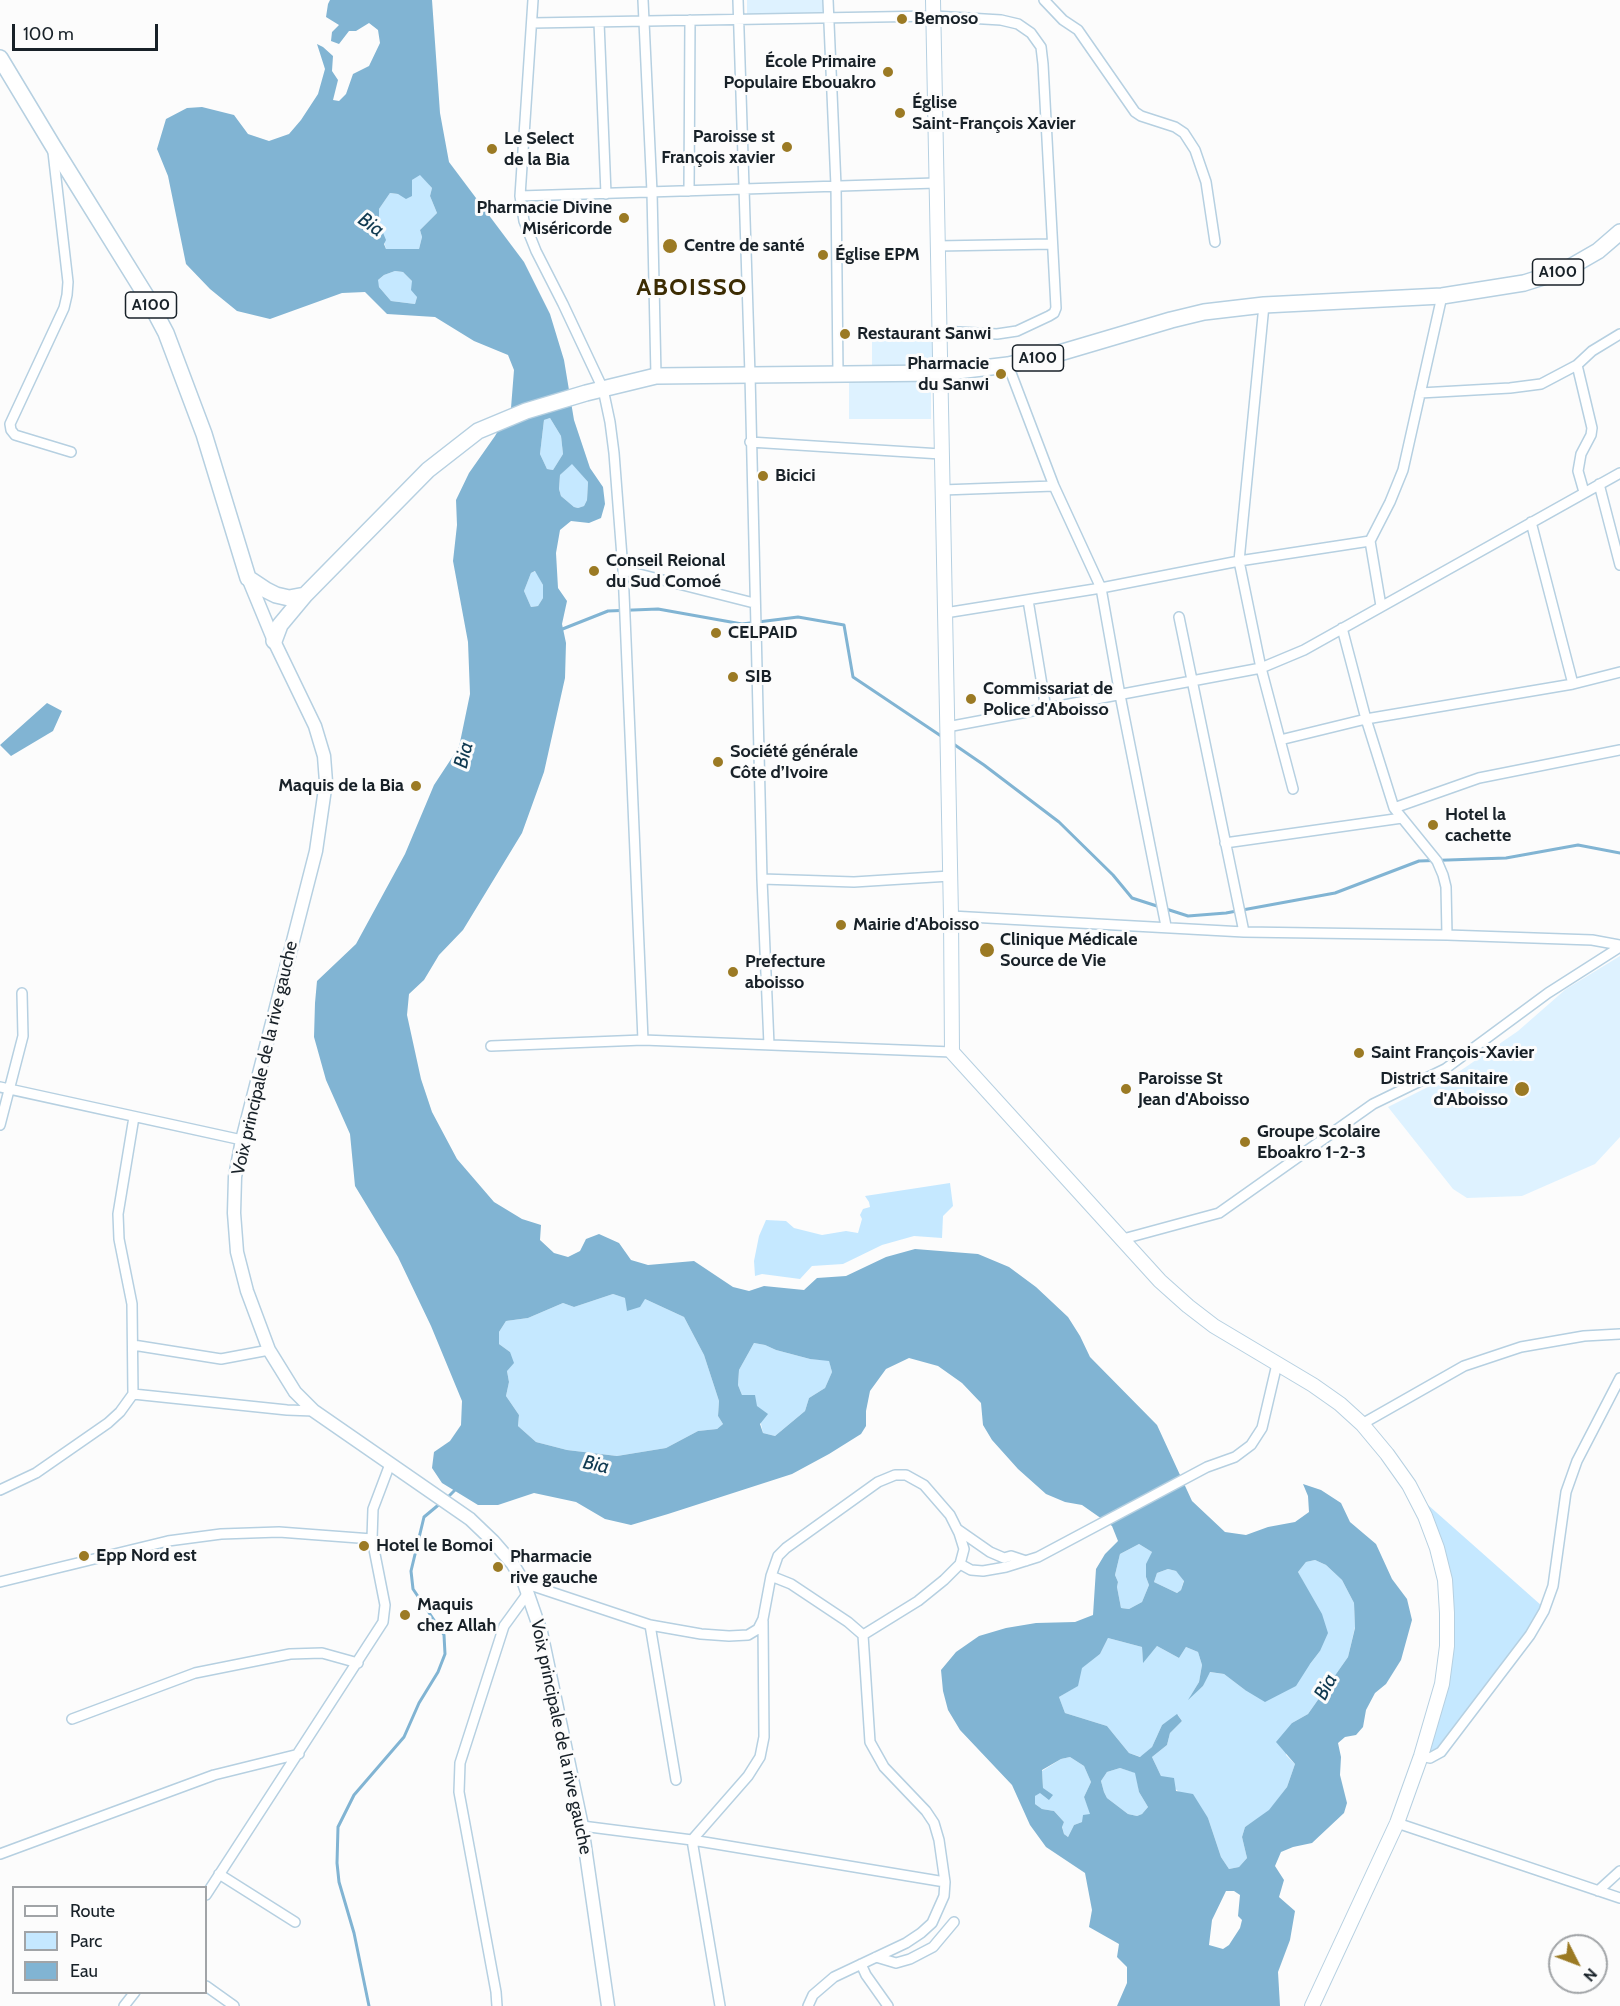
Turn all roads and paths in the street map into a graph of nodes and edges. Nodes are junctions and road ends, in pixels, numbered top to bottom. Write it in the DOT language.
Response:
graph roads {
  1 [pos="533,0"];
  2 [pos="643,0"];
  3 [pos="738,0"];
  4 [pos="828,0"];
  5 [pos="933,0"];
  6 [pos="1044,0"];
  7 [pos="934,16"];
  8 [pos="829,18"];
  9 [pos="690,20"];
  10 [pos="738,20"];
  11 [pos="643,21"];
  12 [pos="598,22"];
  13 [pos="532,23"];
  14 [pos="0,58"];
  15 [pos="52,146"];
  16 [pos="936,183"];
  17 [pos="836,186"];
  18 [pos="744,189"];
  19 [pos="689,191"];
  20 [pos="652,192"];
  21 [pos="606,194"];
  22 [pos="520,196"];
  23 [pos="1620,232"];
  24 [pos="1215,242"];
  25 [pos="1052,244"];
  26 [pos="937,246"];
  27 [pos="1442,296"];
  28 [pos="1264,305"];
  29 [pos="939,331"];
  30 [pos="1620,334"];
  31 [pos="1008,364"];
  32 [pos="1577,365"];
  33 [pos="940,373"];
  34 [pos="838,374"];
  35 [pos="750,375"];
  36 [pos="656,376"];
  37 [pos="603,389"];
  38 [pos="1420,393"];
  39 [pos="750,442"];
  40 [pos="71,452"];
  41 [pos="941,454"];
  42 [pos="1620,473"];
  43 [pos="1599,484"];
  44 [pos="1054,486"];
  45 [pos="942,490"];
  46 [pos="1584,492"];
  47 [pos="1531,522"];
  48 [pos="1370,541"];
  49 [pos="1239,561"];
  50 [pos="1620,565"];
  51 [pos="623,570"];
  52 [pos="248,578"];
  53 [pos="1101,588"];
  54 [pos="304,595"];
  55 [pos="1028,600"];
  56 [pos="754,603"];
  57 [pos="1381,606"];
  58 [pos="945,614"];
  59 [pos="1179,617"];
  60 [pos="1341,628"];
  61 [pos="274,641"];
  62 [pos="1261,668"];
  63 [pos="1620,672"];
  64 [pos="1191,681"];
  65 [pos="1573,684"];
  66 [pos="1120,695"];
  67 [pos="1046,709"];
  68 [pos="1366,719"];
  69 [pos="947,727"];
  70 [pos="1280,740"];
  71 [pos="1620,750"];
  72 [pos="1293,789"];
  73 [pos="1394,808"];
  74 [pos="1402,818"];
  75 [pos="1226,843"];
  76 [pos="950,876"];
  77 [pos="762,879"];
  78 [pos="951,916"];
  79 [pos="1166,926"];
  80 [pos="1244,932"];
  81 [pos="1447,935"];
  82 [pos="1620,946"];
  83 [pos="22,993"];
  84 [pos="643,1040"];
  85 [pos="769,1045"];
  86 [pos="491,1046"];
  87 [pos="952,1052"];
  88 [pos="0,1088"];
  89 [pos="10,1090"];
  90 [pos="134,1117"];
  91 [pos="0,1125"];
  92 [pos="242,1140"];
  93 [pos="1123,1239"];
  94 [pos="1620,1334"];
  95 [pos="133,1345"];
  96 [pos="269,1350"];
  97 [pos="1277,1364"];
  98 [pos="1619,1382"];
  99 [pos="133,1394"];
  100 [pos="314,1411"];
  101 [pos="1362,1424"];
  102 [pos="390,1464"];
  103 [pos="0,1490"];
  104 [pos="957,1529"];
  105 [pos="372,1539"];
  106 [pos="1026,1561"];
  107 [pos="960,1564"];
  108 [pos="771,1576"];
  109 [pos="0,1582"];
  110 [pos="526,1588"];
  111 [pos="763,1619"];
  112 [pos="651,1625"];
  113 [pos="863,1635"];
  114 [pos="358,1663"];
  115 [pos="72,1719"];
  116 [pos="299,1754"];
  117 [pos="1421,1756"];
  118 [pos="676,1780"];
  119 [pos="1397,1823"];
  120 [pos="582,1826"];
  121 [pos="692,1840"];
  122 [pos="0,1854"];
  123 [pos="1620,1871"];
  124 [pos="219,1874"];
  125 [pos="945,1882"];
  126 [pos="1598,1891"];
  127 [pos="207,1892"];
  128 [pos="1620,1898"];
  129 [pos="295,1922"];
  130 [pos="954,1922"];
  131 [pos="876,1957"];
  132 [pos="861,1964"];
  133 [pos="207,1987"];
  134 [pos="234,2006"];
  135 [pos="497,2006"];
  136 [pos="608,2006"];
  137 [pos="720,2006"];
  138 [pos="808,2006"];
  139 [pos="888,2006"];
  140 [pos="1312,2006"];
  1 -- 13 [label="street"];
  2 -- 11 [label="street"];
  3 -- 10 [label="street"];
  4 -- 8 [label="street"];
  5 -- 7 [label="main road"];
  6 -- 24 [label="street"];
  7 -- 8 [label="street"];
  7 -- 16 [label="main road"];
  7 -- 25 [label="street"];
  8 -- 10 [label="street"];
  8 -- 17 [label="street"];
  9 -- 10 [label="street"];
  9 -- 11 [label="street"];
  9 -- 19 [label="street"];
  10 -- 18 [label="street"];
  11 -- 12 [label="street"];
  11 -- 20 [label="street"];
  12 -- 13 [label="street"];
  12 -- 21 [label="street"];
  13 -- 22 [label="street"];
  14 -- 15 [label="highway, A100"];
  15 -- 40 [label="street"];
  15 -- 52 [label="highway, A100"];
  16 -- 17 [label="street"];
  16 -- 26 [label="main road"];
  17 -- 18 [label="street"];
  17 -- 34 [label="street"];
  18 -- 19 [label="street"];
  18 -- 35 [label="street"];
  19 -- 20 [label="street"];
  20 -- 21 [label="street"];
  20 -- 36 [label="street"];
  21 -- 22 [label="street"];
  22 -- 37 [label="street"];
  23 -- 27 [label="highway, A100"];
  25 -- 26 [label="street"];
  25 -- 29 [label="street"];
  26 -- 29 [label="main road"];
  27 -- 28 [label="highway, A100"];
  27 -- 38 [label="street"];
  28 -- 31 [label="highway, A100"];
  28 -- 49 [label="street"];
  29 -- 33 [label="main road"];
  30 -- 32 [label="street"];
  31 -- 33 [label="highway, A100"];
  31 -- 44 [label="street"];
  32 -- 38 [label="street"];
  32 -- 46 [label="street"];
  33 -- 34 [label="highway, A100"];
  33 -- 41 [label="main road"];
  34 -- 35 [label="highway, A100"];
  35 -- 36 [label="highway, A100"];
  35 -- 39 [label="street"];
  36 -- 37 [label="highway, A100"];
  37 -- 51 [label="street"];
  37 -- 54 [label="highway, A100"];
  38 -- 48 [label="street"];
  39 -- 41 [label="street"];
  39 -- 56 [label="street"];
  41 -- 45 [label="main road"];
  42 -- 43 [label="street"];
  43 -- 46 [label="street"];
  43 -- 50 [label="street"];
  44 -- 45 [label="street"];
  44 -- 53 [label="street"];
  45 -- 58 [label="main road"];
  46 -- 47 [label="street"];
  47 -- 57 [label="street"];
  47 -- 65 [label="street"];
  48 -- 49 [label="street"];
  48 -- 57 [label="street"];
  49 -- 53 [label="street"];
  49 -- 62 [label="street"];
  51 -- 56 [label="street"];
  51 -- 84 [label="street"];
  52 -- 54 [label="highway"];
  52 -- 61 [label="street, Voix principale de la rive gauche"];
  53 -- 55 [label="street"];
  53 -- 66 [label="street"];
  54 -- 61 [label="highway"];
  55 -- 58 [label="street"];
  55 -- 67 [label="street"];
  56 -- 77 [label="street"];
  57 -- 60 [label="street"];
  58 -- 69 [label="main road"];
  59 -- 64 [label="street"];
  60 -- 62 [label="street"];
  60 -- 68 [label="street"];
  61 -- 92 [label="street, Voix principale de la rive gauche"];
  62 -- 64 [label="street"];
  62 -- 70 [label="street"];
  63 -- 65 [label="street"];
  64 -- 66 [label="street"];
  64 -- 75 [label="street"];
  65 -- 68 [label="street"];
  66 -- 67 [label="street"];
  66 -- 79 [label="street"];
  67 -- 69 [label="street"];
  68 -- 70 [label="street"];
  68 -- 73 [label="street"];
  69 -- 76 [label="main road"];
  70 -- 72 [label="street"];
  71 -- 73 [label="street"];
  73 -- 74 [label="street"];
  74 -- 75 [label="street"];
  74 -- 81 [label="street"];
  75 -- 80 [label="street"];
  76 -- 77 [label="street"];
  76 -- 78 [label="main road"];
  77 -- 85 [label="street"];
  78 -- 79 [label="street"];
  78 -- 87 [label="main road"];
  79 -- 80 [label="street"];
  80 -- 81 [label="street"];
  81 -- 82 [label="street"];
  82 -- 93 [label="street"];
  83 -- 89 [label="street"];
  84 -- 85 [label="street"];
  84 -- 86 [label="street"];
  85 -- 87 [label="street"];
  87 -- 93 [label="main road"];
  88 -- 89 [label="street"];
  89 -- 90 [label="street"];
  89 -- 91 [label="street"];
  90 -- 92 [label="street"];
  90 -- 95 [label="street"];
  92 -- 96 [label="street, Voix principale de la rive gauche"];
  93 -- 97 [label="main road"];
  94 -- 101 [label="street"];
  95 -- 96 [label="street"];
  95 -- 99 [label="street"];
  96 -- 100 [label="street, Voix principale de la rive gauche"];
  97 -- 101 [label="main road"];
  97 -- 106 [label="street"];
  98 -- 117 [label="street"];
  99 -- 100 [label="street"];
  99 -- 103 [label="street"];
  100 -- 102 [label="street, Voix principale de la rive gauche"];
  101 -- 117 [label="main road"];
  102 -- 105 [label="street"];
  102 -- 110 [label="street, Voix principale de la rive gauche"];
  104 -- 106 [label="street"];
  104 -- 107 [label="street"];
  104 -- 108 [label="street"];
  105 -- 109 [label="street"];
  105 -- 114 [label="street"];
  106 -- 107 [label="street"];
  107 -- 113 [label="street"];
  108 -- 111 [label="street"];
  108 -- 113 [label="street"];
  110 -- 112 [label="street"];
  110 -- 120 [label="street, Voix principale de la rive gauche"];
  110 -- 135 [label="street"];
  111 -- 112 [label="street"];
  111 -- 121 [label="street"];
  112 -- 118 [label="street"];
  113 -- 125 [label="street"];
  114 -- 115 [label="street"];
  114 -- 116 [label="street"];
  116 -- 122 [label="street"];
  116 -- 124 [label="street"];
  117 -- 119 [label="main road"];
  119 -- 126 [label="street"];
  119 -- 140 [label="main road"];
  120 -- 121 [label="street"];
  120 -- 136 [label="street, Voix principale de la rive gauche"];
  121 -- 125 [label="street"];
  121 -- 137 [label="street"];
  123 -- 126 [label="street"];
  124 -- 127 [label="street"];
  124 -- 129 [label="street"];
  125 -- 131 [label="street"];
  126 -- 128 [label="street"];
  130 -- 131 [label="street"];
  131 -- 132 [label="street"];
  132 -- 138 [label="street"];
  132 -- 139 [label="street"];
  133 -- 134 [label="street"];
}
